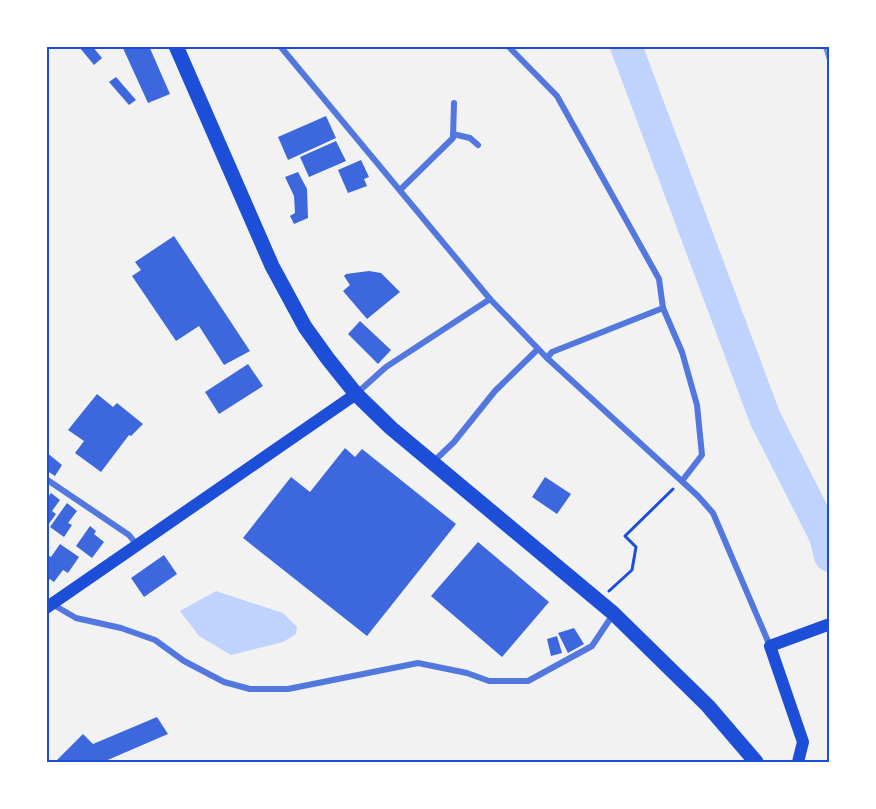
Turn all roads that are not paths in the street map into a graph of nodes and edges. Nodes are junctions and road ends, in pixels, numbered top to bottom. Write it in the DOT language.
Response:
graph roads {
  1 [pos="176,46"];
  2 [pos="280,46"];
  3 [pos="508,46"];
  4 [pos="454,103"];
  5 [pos="453,134"];
  6 [pos="478,145"];
  7 [pos="400,190"];
  8 [pos="490,299"];
  9 [pos="663,308"];
  10 [pos="538,349"];
  11 [pos="547,358"];
  12 [pos="356,394"];
  13 [pos="432,464"];
  14 [pos="46,479"];
  15 [pos="682,481"];
  16 [pos="138,546"];
  17 [pos="49,606"];
  18 [pos="613,613"];
  19 [pos="830,624"];
  20 [pos="770,646"];
  21 [pos="756,762"];
  22 [pos="798,762"];
  1 -- 12 [label="main road"];
  2 -- 7 [label="street"];
  3 -- 9 [label="street"];
  4 -- 5 [label="street"];
  5 -- 6 [label="street"];
  5 -- 7 [label="street"];
  7 -- 8 [label="street"];
  8 -- 10 [label="street"];
  8 -- 12 [label="street"];
  9 -- 11 [label="street"];
  9 -- 15 [label="street"];
  10 -- 11 [label="street"];
  10 -- 13 [label="street"];
  11 -- 15 [label="street"];
  12 -- 13 [label="main road"];
  12 -- 16 [label="main road"];
  13 -- 18 [label="main road"];
  14 -- 16 [label="street"];
  15 -- 20 [label="street"];
  16 -- 17 [label="main road"];
  17 -- 18 [label="street"];
  18 -- 21 [label="main road"];
  19 -- 20 [label="main road"];
  20 -- 22 [label="main road"];
}
